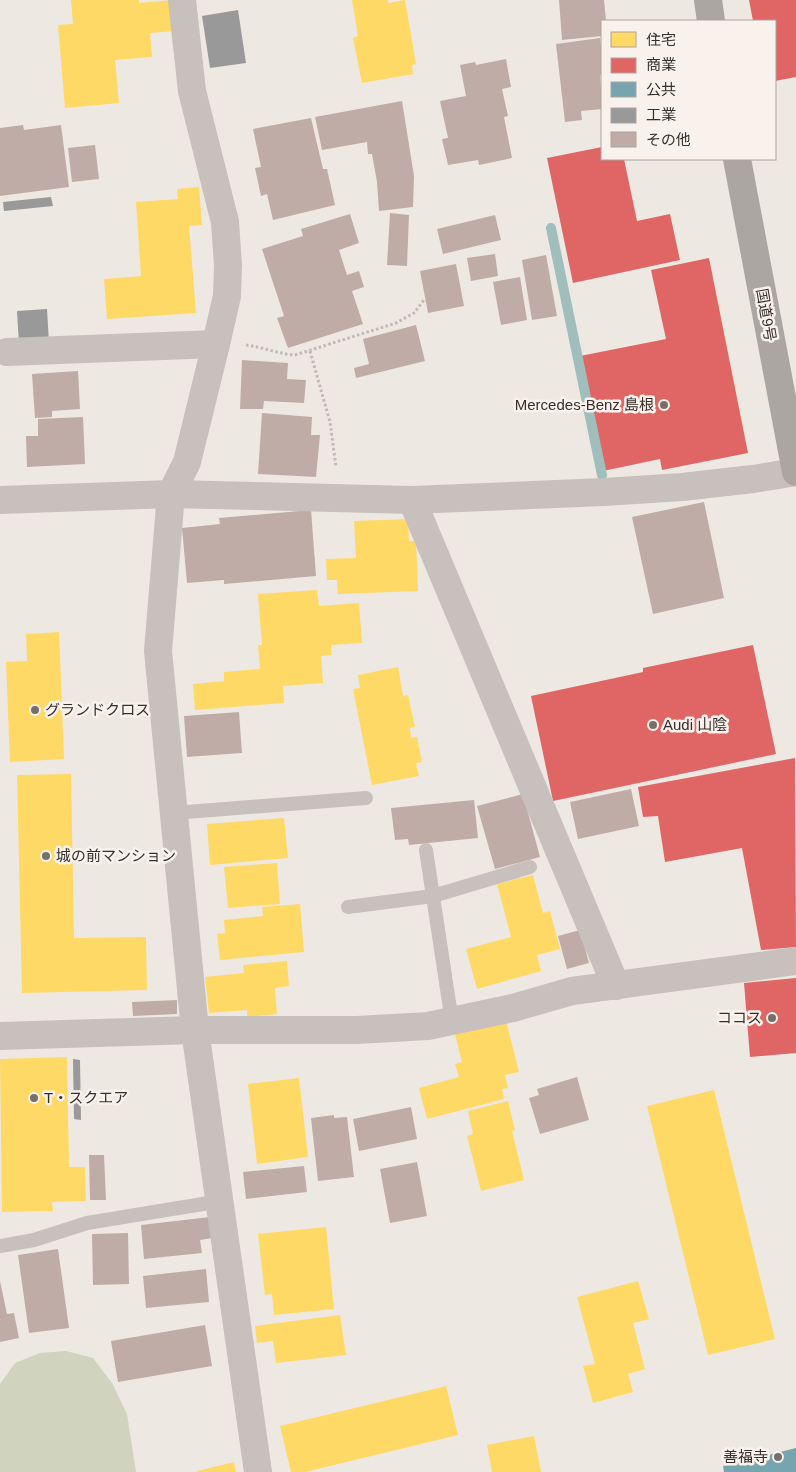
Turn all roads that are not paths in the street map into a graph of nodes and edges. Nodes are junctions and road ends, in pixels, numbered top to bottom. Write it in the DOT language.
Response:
graph roads {
  1 [pos="182,0"];
  2 [pos="708,0"];
  3 [pos="712,20"];
  4 [pos="737,160"];
  5 [pos="216,344"];
  6 [pos="8,352"];
  7 [pos="795,460"];
  8 [pos="171,494"];
  9 [pos="0,500"];
  10 [pos="412,500"];
  11 [pos="366,798"];
  12 [pos="174,813"];
  13 [pos="426,850"];
  14 [pos="530,867"];
  15 [pos="433,896"];
  16 [pos="348,907"];
  17 [pos="796,961"];
  18 [pos="616,986"];
  19 [pos="452,1022"];
  20 [pos="195,1030"];
  21 [pos="0,1036"];
  22 [pos="221,1201"];
  23 [pos="0,1246"];
  24 [pos="258,1472"];
  1 -- 5 [label="street"];
  2 -- 3 [label="highway"];
  4 -- 7 [label="highway, 国道9号"];
  5 -- 6 [label="street"];
  5 -- 8 [label="street"];
  7 -- 10 [label="street"];
  8 -- 9 [label="street"];
  8 -- 10 [label="street"];
  8 -- 12 [label="street"];
  10 -- 18 [label="street"];
  11 -- 12 [label="lane"];
  12 -- 20 [label="street"];
  13 -- 15 [label="lane"];
  14 -- 15 [label="lane"];
  15 -- 16 [label="lane"];
  15 -- 19 [label="lane"];
  17 -- 18 [label="street"];
  18 -- 19 [label="street"];
  19 -- 20 [label="street"];
  20 -- 21 [label="street"];
  20 -- 22 [label="street"];
  22 -- 23 [label="lane"];
  22 -- 24 [label="street"];
}
